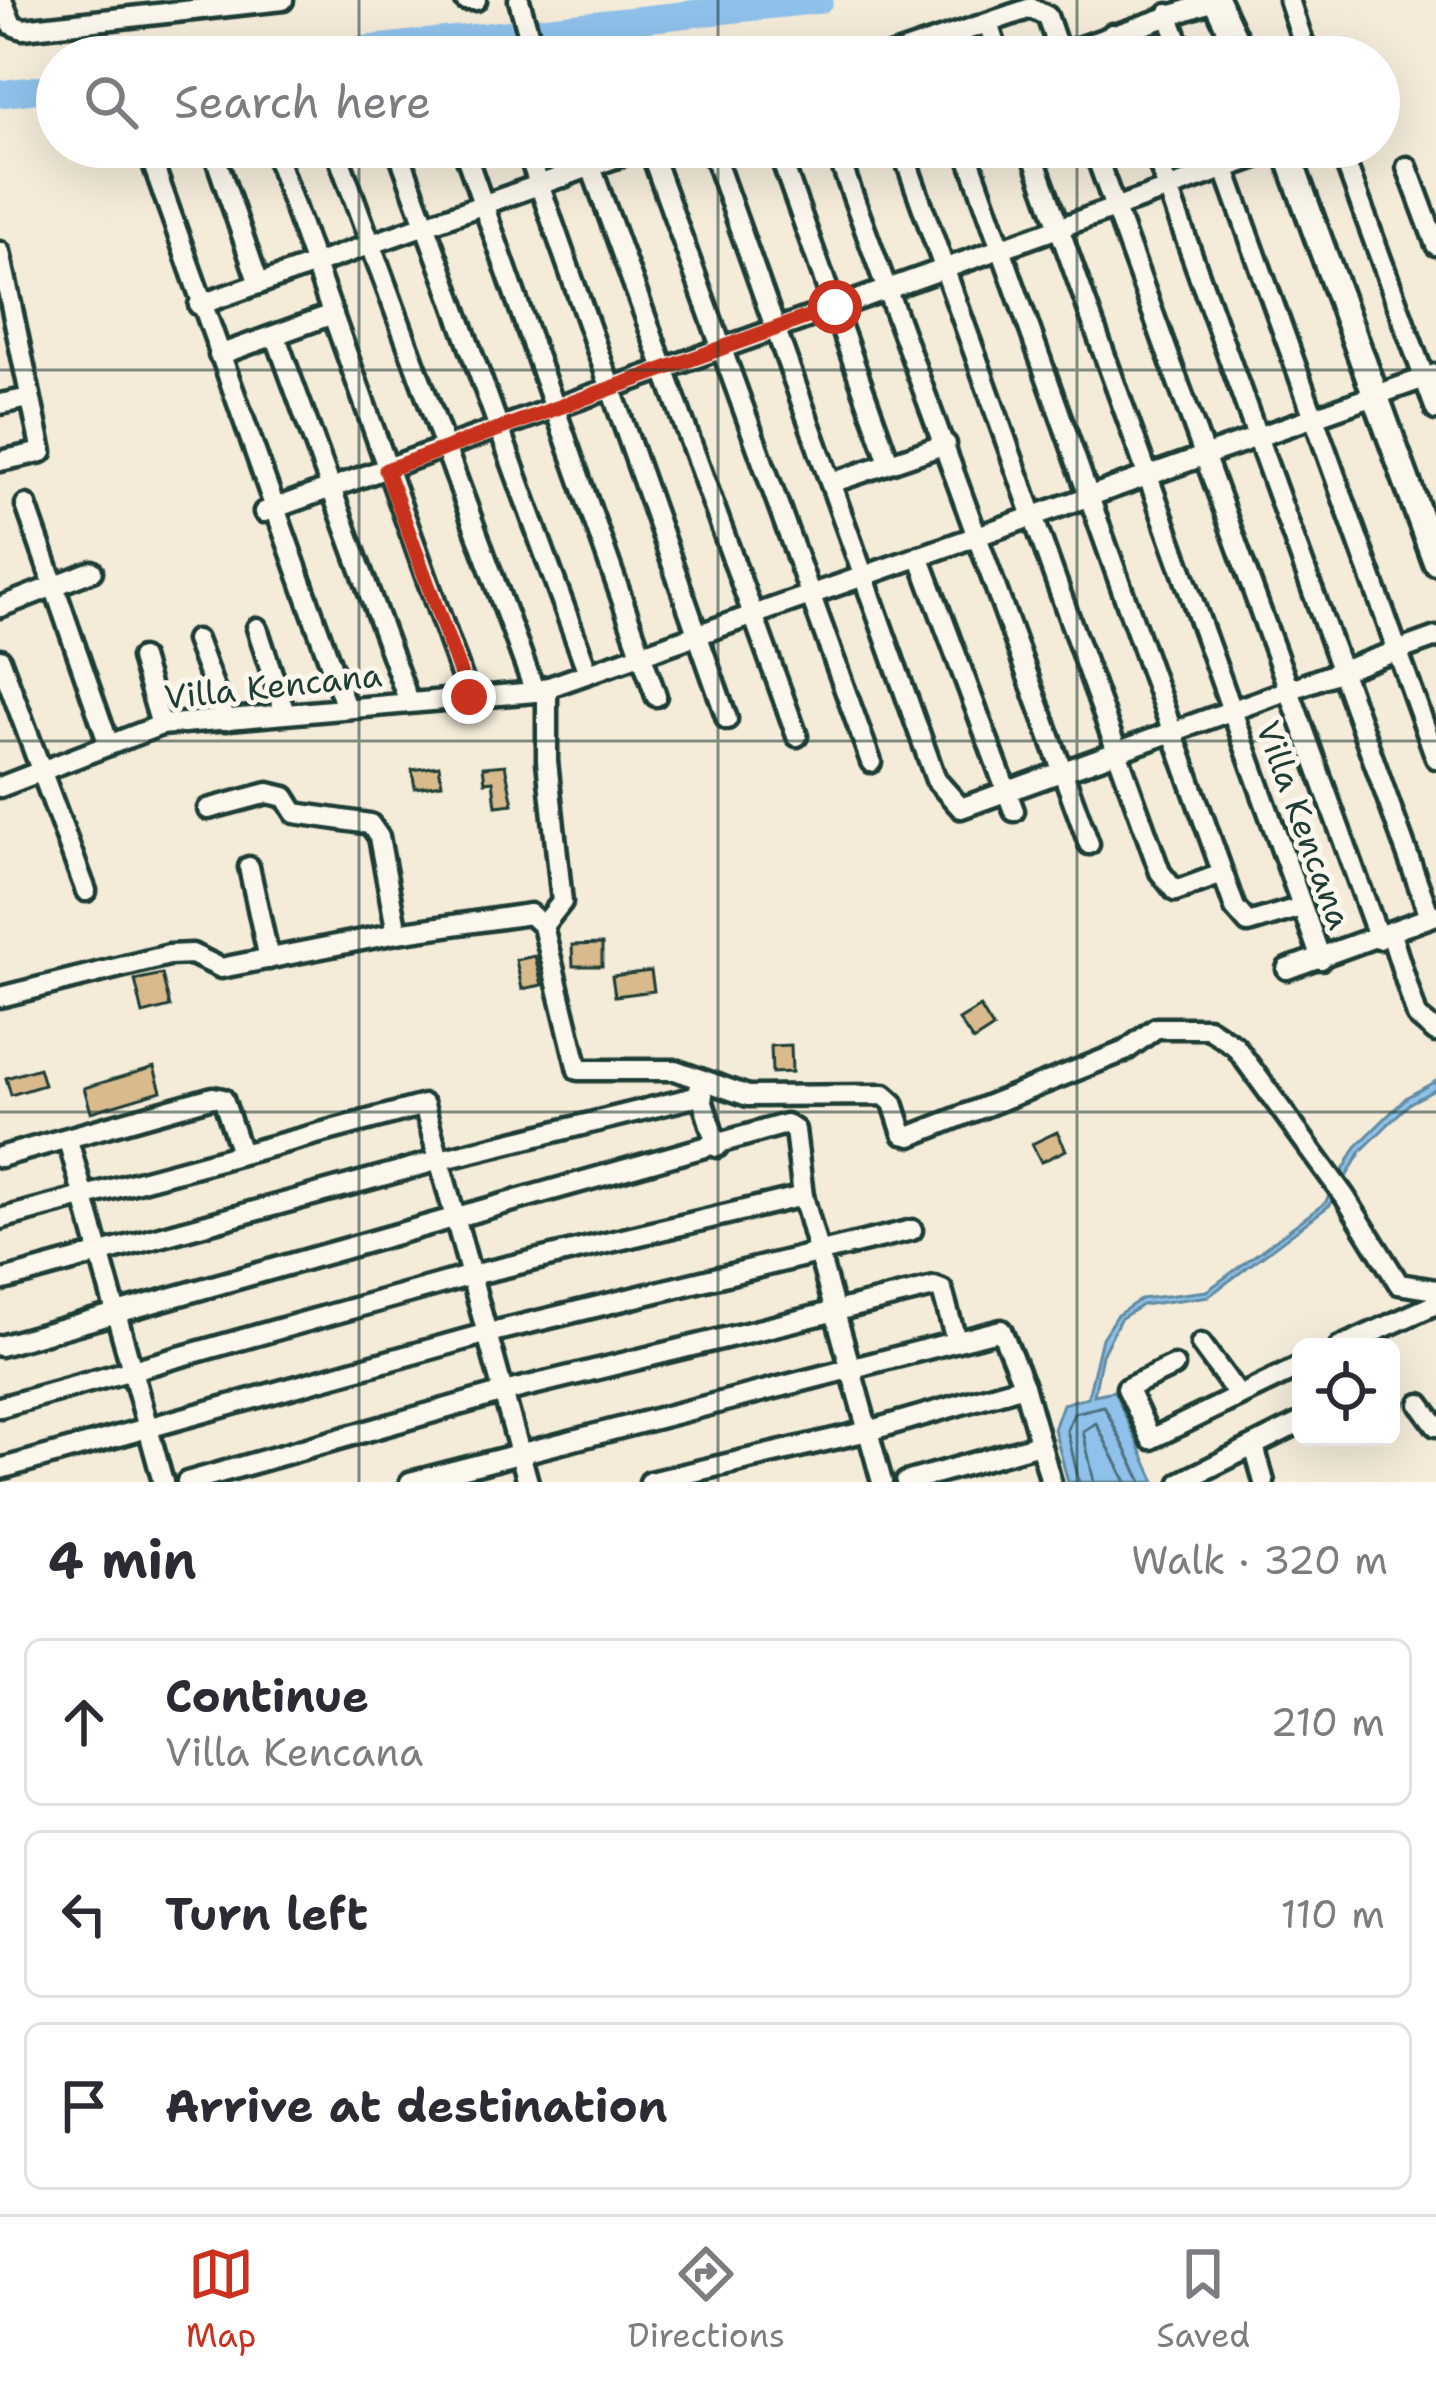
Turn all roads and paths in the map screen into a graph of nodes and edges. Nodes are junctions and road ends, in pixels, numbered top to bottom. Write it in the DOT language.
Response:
graph roads {
  1 [pos="2,0"];
  2 [pos="76,0"];
  3 [pos="283,0"];
  4 [pos="465,0"];
  5 [pos="476,0"];
  6 [pos="519,0"];
  7 [pos="1216,0"];
  8 [pos="1288,0"];
  9 [pos="257,1"];
  10 [pos="199,5"];
  11 [pos="136,8"];
  12 [pos="1168,14"];
  13 [pos="81,22"];
  14 [pos="988,23"];
  15 [pos="1112,34"];
  16 [pos="529,36"];
  17 [pos="961,36"];
  18 [pos="992,36"];
  19 [pos="1054,36"];
  20 [pos="1107,36"];
  21 [pos="1176,36"];
  22 [pos="1233,36"];
  23 [pos="1301,36"];
  24 [pos="1407,167"];
  25 [pos="154,168"];
  26 [pos="219,168"];
  27 [pos="282,168"];
  28 [pos="342,168"];
  29 [pos="406,168"];
  30 [pos="471,168"];
  31 [pos="533,168"];
  32 [pos="562,168"];
  33 [pos="588,168"];
  34 [pos="591,168"];
  35 [pos="655,168"];
  36 [pos="719,168"];
  37 [pos="785,168"];
  38 [pos="843,168"];
  39 [pos="909,168"];
  40 [pos="972,168"];
  41 [pos="1037,168"];
  42 [pos="1100,168"];
  43 [pos="1160,168"];
  44 [pos="1293,168"];
  45 [pos="1348,168"];
  46 [pos="1225,169"];
  47 [pos="564,177"];
  48 [pos="539,186"];
  49 [pos="1168,189"];
  50 [pos="484,205"];
  51 [pos="1114,208"];
  52 [pos="426,225"];
  53 [pos="1058,229"];
  54 [pos="370,245"];
  55 [pos="1436,245"];
  56 [pos="1001,250"];
  57 [pos="0,252"];
  58 [pos="316,264"];
  59 [pos="946,271"];
  60 [pos="3,282"];
  61 [pos="259,284"];
  62 [pos="886,288"];
  63 [pos="199,305"];
  64 [pos="835,307"];
  65 [pos="333,314"];
  66 [pos="778,329"];
  67 [pos="276,337"];
  68 [pos="9,343"];
  69 [pos="722,349"];
  70 [pos="219,355"];
  71 [pos="665,371"];
  72 [pos="1430,376"];
  73 [pos="611,392"];
  74 [pos="1376,397"];
  75 [pos="30,398"];
  76 [pos="0,404"];
  77 [pos="1436,410"];
  78 [pos="554,412"];
  79 [pos="1315,415"];
  80 [pos="502,430"];
  81 [pos="1257,435"];
  82 [pos="946,444"];
  83 [pos="444,450"];
  84 [pos="1202,456"];
  85 [pos="0,461"];
  86 [pos="889,462"];
  87 [pos="386,470"];
  88 [pos="1145,474"];
  89 [pos="834,482"];
  90 [pos="333,488"];
  91 [pos="1087,495"];
  92 [pos="26,505"];
  93 [pos="271,510"];
  94 [pos="1035,514"];
  95 [pos="976,537"];
  96 [pos="919,556"];
  97 [pos="1436,562"];
  98 [pos="92,571"];
  99 [pos="865,574"];
  100 [pos="54,589"];
  101 [pos="810,595"];
  102 [pos="0,608"];
  103 [pos="753,615"];
  104 [pos="257,628"];
  105 [pos="696,634"];
  106 [pos="1436,637"];
  107 [pos="196,640"];
  108 [pos="1397,652"];
  109 [pos="641,654"];
  110 [pos="141,658"];
  111 [pos="0,659"];
  112 [pos="1345,672"];
  113 [pos="588,673"];
  114 [pos="541,690"];
  115 [pos="1286,692"];
  116 [pos="656,696"];
  117 [pos="469,697"];
  118 [pos="409,703"];
  119 [pos="346,708"];
  120 [pos="1230,712"];
  121 [pos="285,713"];
  122 [pos="727,719"];
  123 [pos="226,720"];
  124 [pos="161,725"];
  125 [pos="1173,733"];
  126 [pos="796,736"];
  127 [pos="109,745"];
  128 [pos="1120,753"];
  129 [pos="1436,758"];
  130 [pos="871,762"];
  131 [pos="1066,770"];
  132 [pos="42,771"];
  133 [pos="0,786"];
  134 [pos="1012,801"];
  135 [pos="208,809"];
  136 [pos="1089,844"];
  137 [pos="249,867"];
  138 [pos="1222,874"];
  139 [pos="86,891"];
  140 [pos="1301,907"];
  141 [pos="1433,916"];
  142 [pos="543,926"];
  143 [pos="397,933"];
  144 [pos="1385,937"];
  145 [pos="269,959"];
  146 [pos="1321,959"];
  147 [pos="1287,968"];
  148 [pos="0,997"];
  149 [pos="1436,1031"];
  150 [pos="689,1075"];
  151 [pos="703,1095"];
  152 [pos="68,1140"];
  153 [pos="717,1148"];
  154 [pos="241,1154"];
  155 [pos="0,1156"];
  156 [pos="440,1160"];
  157 [pos="803,1196"];
  158 [pos="83,1197"];
  159 [pos="456,1217"];
  160 [pos="0,1219"];
  161 [pos="912,1230"];
  162 [pos="99,1254"];
  163 [pos="818,1256"];
  164 [pos="472,1275"];
  165 [pos="0,1281"];
  166 [pos="1436,1289"];
  167 [pos="1436,1304"];
  168 [pos="835,1312"];
  169 [pos="116,1314"];
  170 [pos="488,1334"];
  171 [pos="1370,1338"];
  172 [pos="956,1340"];
  173 [pos="1201,1344"];
  174 [pos="0,1346"];
  175 [pos="1174,1366"];
  176 [pos="1292,1370"];
  177 [pos="132,1371"];
  178 [pos="851,1371"];
  179 [pos="1024,1386"];
  180 [pos="504,1392"];
  181 [pos="1239,1396"];
  182 [pos="1420,1404"];
  183 [pos="0,1407"];
  184 [pos="1292,1426"];
  185 [pos="1436,1426"];
  186 [pos="148,1429"];
  187 [pos="868,1431"];
  188 [pos="1039,1444"];
  189 [pos="1254,1445"];
  190 [pos="520,1451"];
  191 [pos="0,1469"];
  192 [pos="1193,1479"];
  193 [pos="163,1482"];
  194 [pos="187,1482"];
  195 [pos="410,1482"];
  196 [pos="528,1482"];
  197 [pos="650,1482"];
  198 [pos="882,1482"];
  199 [pos="906,1482"];
  200 [pos="1051,1482"];
  201 [pos="1264,1482"];
  1 -- 13 [label="street"];
  2 -- 13 [label="street"];
  3 -- 9 [label="street"];
  4 -- 5 [label="street"];
  6 -- 16 [label="street"];
  7 -- 12 [label="street"];
  7 -- 22 [label="street"];
  8 -- 23 [label="street"];
  9 -- 10 [label="street"];
  10 -- 11 [label="street"];
  11 -- 13 [label="street"];
  12 -- 15 [label="street"];
  12 -- 21 [label="street"];
  14 -- 17 [label="street"];
  14 -- 18 [label="street"];
  14 -- 19 [label="street"];
  15 -- 20 [label="street"];
  24 -- 55 [label="street"];
  25 -- 63 [label="street"];
  26 -- 61 [label="street"];
  27 -- 58 [label="street"];
  28 -- 54 [label="street"];
  29 -- 52 [label="street"];
  30 -- 50 [label="street"];
  31 -- 48 [label="street"];
  32 -- 47 [label="street"];
  33 -- 47 [label="street"];
  34 -- 71 [label="street"];
  35 -- 69 [label="street"];
  36 -- 66 [label="street, Villa Kencana"];
  37 -- 64 [label="street"];
  38 -- 62 [label="street"];
  39 -- 59 [label="street"];
  40 -- 56 [label="street"];
  41 -- 53 [label="street, Villa Kencana"];
  42 -- 51 [label="street, Villa Kencana"];
  43 -- 49 [label="street"];
  44 -- 74 [label="street"];
  45 -- 72 [label="street"];
  46 -- 49 [label="street"];
  46 -- 79 [label="street"];
  47 -- 48 [label="street"];
  48 -- 50 [label="street"];
  48 -- 73 [label="street"];
  49 -- 51 [label="street"];
  49 -- 81 [label="street"];
  50 -- 52 [label="street"];
  50 -- 78 [label="street"];
  51 -- 53 [label="street"];
  51 -- 84 [label="street, Villa Kencana"];
  52 -- 54 [label="street"];
  52 -- 80 [label="street"];
  53 -- 56 [label="street"];
  53 -- 88 [label="street, Villa Kencana"];
  54 -- 58 [label="street"];
  54 -- 83 [label="street"];
  56 -- 59 [label="street"];
  56 -- 91 [label="street"];
  57 -- 60 [label="street"];
  58 -- 61 [label="street"];
  58 -- 65 [label="street"];
  59 -- 62 [label="street"];
  59 -- 94 [label="street"];
  60 -- 68 [label="street"];
  61 -- 63 [label="street"];
  62 -- 64 [label="street"];
  62 -- 82 [label="street"];
  63 -- 70 [label="street"];
  64 -- 66 [label="street"];
  64 -- 86 [label="street"];
  65 -- 67 [label="street"];
  65 -- 87 [label="street"];
  66 -- 69 [label="street"];
  66 -- 89 [label="street, Villa Kencana"];
  67 -- 70 [label="street"];
  67 -- 90 [label="street"];
  68 -- 75 [label="street"];
  69 -- 71 [label="street"];
  69 -- 101 [label="street"];
  70 -- 93 [label="street"];
  71 -- 73 [label="street"];
  71 -- 103 [label="street"];
  72 -- 74 [label="street, Villa Kencana"];
  72 -- 77 [label="street"];
  73 -- 78 [label="street"];
  73 -- 105 [label="street"];
  74 -- 79 [label="street, Villa Kencana"];
  74 -- 97 [label="street"];
  75 -- 76 [label="street"];
  75 -- 85 [label="street"];
  78 -- 80 [label="street"];
  78 -- 109 [label="street"];
  79 -- 81 [label="street, Villa Kencana"];
  79 -- 108 [label="street"];
  80 -- 83 [label="street"];
  80 -- 113 [label="street"];
  81 -- 84 [label="street, Villa Kencana"];
  81 -- 112 [label="street"];
  82 -- 86 [label="street"];
  82 -- 95 [label="street"];
  83 -- 87 [label="street"];
  83 -- 114 [label="street"];
  84 -- 88 [label="street, Villa Kencana"];
  84 -- 115 [label="street, Villa Kencana"];
  86 -- 89 [label="street"];
  87 -- 90 [label="street"];
  87 -- 117 [label="street"];
  88 -- 91 [label="street, Villa Kencana"];
  88 -- 120 [label="street, Villa Kencana"];
  89 -- 99 [label="street, Villa Kencana"];
  90 -- 93 [label="street"];
  90 -- 118 [label="street"];
  91 -- 94 [label="street, Villa Kencana"];
  91 -- 125 [label="street"];
  92 -- 100 [label="street"];
  93 -- 119 [label="street"];
  94 -- 95 [label="street, Villa Kencana"];
  94 -- 128 [label="street"];
  95 -- 96 [label="street, Villa Kencana"];
  95 -- 131 [label="street"];
  96 -- 99 [label="street, Villa Kencana"];
  96 -- 134 [label="street"];
  98 -- 100 [label="street"];
  99 -- 101 [label="street, Villa Kencana"];
  99 -- 134 [label="street, Villa Kencana"];
  100 -- 102 [label="street"];
  100 -- 127 [label="street"];
  101 -- 103 [label="street, Villa Kencana"];
  101 -- 130 [label="street"];
  103 -- 105 [label="street, Villa Kencana"];
  103 -- 126 [label="street"];
  104 -- 121 [label="street"];
  105 -- 109 [label="street, Villa Kencana"];
  105 -- 122 [label="street"];
  106 -- 108 [label="street, Villa Kencana"];
  107 -- 123 [label="street"];
  108 -- 112 [label="street, Villa Kencana"];
  108 -- 129 [label="street"];
  109 -- 113 [label="street, Villa Kencana"];
  109 -- 116 [label="street"];
  110 -- 124 [label="street"];
  111 -- 132 [label="street"];
  112 -- 115 [label="street, Villa Kencana"];
  112 -- 141 [label="street"];
  113 -- 114 [label="street, Villa Kencana"];
  114 -- 117 [label="street, Villa Kencana"];
  114 -- 142 [label="street"];
  115 -- 120 [label="street, Villa Kencana"];
  115 -- 144 [label="street, Villa Kencana"];
  117 -- 118 [label="street, Villa Kencana"];
  118 -- 119 [label="street, Villa Kencana"];
  119 -- 121 [label="street, Villa Kencana"];
  120 -- 125 [label="street, Villa Kencana"];
  120 -- 140 [label="street, Villa Kencana"];
  121 -- 123 [label="street, Villa Kencana"];
  123 -- 124 [label="street, Villa Kencana"];
  124 -- 127 [label="street, Villa Kencana"];
  125 -- 128 [label="street, Villa Kencana"];
  125 -- 138 [label="street"];
  127 -- 132 [label="street, Villa Kencana"];
  128 -- 131 [label="street, Villa Kencana"];
  128 -- 138 [label="street"];
  131 -- 134 [label="street, Villa Kencana"];
  131 -- 136 [label="street"];
  132 -- 133 [label="street, Villa Kencana"];
  132 -- 139 [label="street"];
  135 -- 143 [label="street"];
  137 -- 145 [label="street"];
  138 -- 140 [label="street"];
  140 -- 146 [label="street, Villa Kencana"];
  141 -- 144 [label="street, Villa Kencana"];
  142 -- 143 [label="street"];
  142 -- 150 [label="street"];
  143 -- 145 [label="street"];
  144 -- 146 [label="street, Villa Kencana"];
  144 -- 149 [label="street"];
  145 -- 148 [label="street"];
  146 -- 147 [label="street, Villa Kencana"];
  150 -- 151 [label="street"];
  150 -- 166 [label="street"];
  151 -- 153 [label="street"];
  151 -- 156 [label="street"];
  152 -- 154 [label="street"];
  152 -- 155 [label="street"];
  152 -- 158 [label="street"];
  153 -- 157 [label="street"];
  153 -- 159 [label="street"];
  154 -- 156 [label="street"];
  154 -- 158 [label="street"];
  156 -- 159 [label="street"];
  156 -- 162 [label="street"];
  157 -- 163 [label="street"];
  157 -- 164 [label="street"];
  158 -- 160 [label="street"];
  158 -- 162 [label="street"];
  159 -- 164 [label="street"];
  159 -- 169 [label="street"];
  161 -- 163 [label="street"];
  162 -- 165 [label="street"];
  162 -- 169 [label="street"];
  163 -- 168 [label="street"];
  163 -- 170 [label="street"];
  164 -- 170 [label="street"];
  164 -- 177 [label="street"];
  167 -- 171 [label="street"];
  168 -- 172 [label="street"];
  168 -- 178 [label="street"];
  168 -- 180 [label="street"];
  169 -- 174 [label="street"];
  169 -- 177 [label="street"];
  170 -- 180 [label="street"];
  170 -- 186 [label="street"];
  172 -- 178 [label="street"];
  172 -- 179 [label="street"];
  173 -- 181 [label="street"];
  175 -- 181 [label="street"];
  176 -- 181 [label="street"];
  177 -- 183 [label="street"];
  177 -- 186 [label="street"];
  178 -- 187 [label="street"];
  178 -- 190 [label="street"];
  179 -- 187 [label="street"];
  179 -- 188 [label="street"];
  180 -- 190 [label="street"];
  180 -- 194 [label="street"];
  182 -- 185 [label="street"];
  184 -- 189 [label="street"];
  186 -- 191 [label="street"];
  186 -- 193 [label="street"];
  187 -- 197 [label="street"];
  187 -- 198 [label="street"];
  188 -- 199 [label="street"];
  188 -- 200 [label="street"];
  189 -- 192 [label="street"];
  189 -- 201 [label="street"];
  190 -- 195 [label="street"];
  190 -- 196 [label="street"];
}
